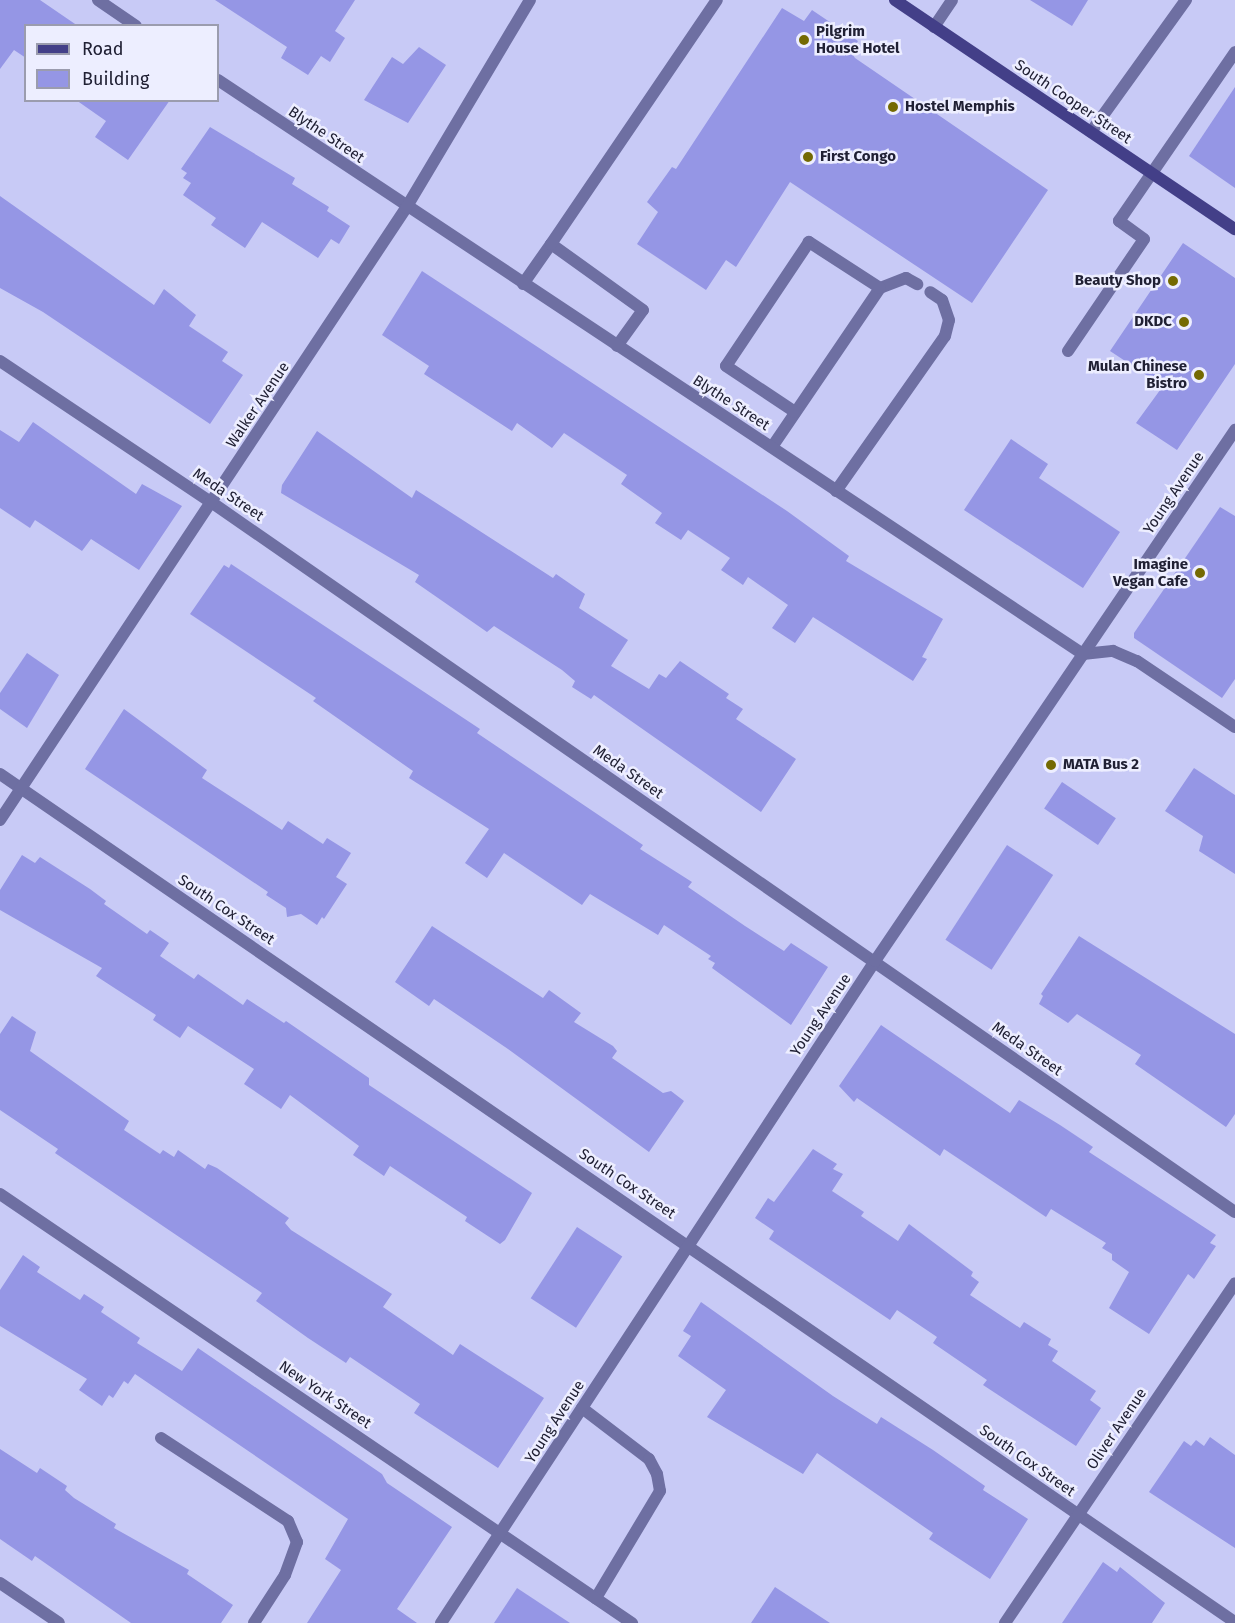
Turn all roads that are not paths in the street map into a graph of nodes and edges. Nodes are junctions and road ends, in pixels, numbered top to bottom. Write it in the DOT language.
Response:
graph roads {
  1 [pos="98,0"];
  2 [pos="530,0"];
  3 [pos="717,0"];
  4 [pos="895,0"];
  5 [pos="952,0"];
  6 [pos="1186,0"];
  7 [pos="133,24"];
  8 [pos="934,27"];
  9 [pos="1235,52"];
  10 [pos="219,81"];
  11 [pos="1091,132"];
  12 [pos="1151,172"];
  13 [pos="406,208"];
  14 [pos="1235,229"];
  15 [pos="551,243"];
  16 [pos="523,284"];
  17 [pos="917,284"];
  18 [pos="880,288"];
  19 [pos="930,292"];
  20 [pos="617,346"];
  21 [pos="1068,351"];
  22 [pos="0,361"];
  23 [pos="795,412"];
  24 [pos="1235,430"];
  25 [pos="772,447"];
  26 [pos="836,491"];
  27 [pos="212,502"];
  28 [pos="1083,654"];
  29 [pos="1235,727"];
  30 [pos="0,774"];
  31 [pos="21,789"];
  32 [pos="0,820"];
  33 [pos="875,961"];
  34 [pos="0,1194"];
  35 [pos="1235,1212"];
  36 [pos="688,1244"];
  37 [pos="1235,1283"];
  38 [pos="582,1408"];
  39 [pos="161,1438"];
  40 [pos="1077,1514"];
  41 [pos="502,1533"];
  42 [pos="0,1582"];
  43 [pos="596,1598"];
  44 [pos="1235,1622"];
  45 [pos="59,1623"];
  46 [pos="254,1623"];
  47 [pos="441,1623"];
  48 [pos="632,1623"];
  49 [pos="1005,1623"];
  1 -- 7 [label="street"];
  2 -- 13 [label="street, Walker Avenue"];
  3 -- 15 [label="street"];
  4 -- 8 [label="main road, South Cooper Street"];
  5 -- 8 [label="street"];
  6 -- 11 [label="street"];
  8 -- 11 [label="main road, South Cooper Street"];
  9 -- 12 [label="street"];
  10 -- 13 [label="street, Blythe Street"];
  11 -- 12 [label="main road, South Cooper Street"];
  12 -- 14 [label="main road, South Cooper Street"];
  12 -- 21 [label="street"];
  13 -- 16 [label="street, Blythe Street"];
  13 -- 27 [label="street, Walker Avenue"];
  15 -- 16 [label="street"];
  15 -- 20 [label="street"];
  16 -- 20 [label="street, Blythe Street"];
  17 -- 18 [label="street"];
  18 -- 23 [label="street"];
  18 -- 23 [label="street"];
  19 -- 26 [label="street"];
  20 -- 25 [label="street, Blythe Street"];
  22 -- 27 [label="street, Meda Street"];
  23 -- 25 [label="street"];
  24 -- 28 [label="street, Young Avenue"];
  25 -- 26 [label="street, Blythe Street"];
  26 -- 28 [label="street, Blythe Street"];
  27 -- 31 [label="street, Walker Avenue"];
  27 -- 33 [label="street, Meda Street"];
  28 -- 29 [label="street"];
  28 -- 33 [label="street, Young Avenue"];
  30 -- 31 [label="street, South Cox Street"];
  31 -- 32 [label="street, Walker Avenue"];
  31 -- 36 [label="street, South Cox Street"];
  33 -- 35 [label="street, Meda Street"];
  33 -- 36 [label="street, Young Avenue"];
  34 -- 41 [label="street, New York Street"];
  36 -- 38 [label="street, Young Avenue"];
  36 -- 40 [label="street, South Cox Street"];
  37 -- 40 [label="street, Oliver Avenue"];
  38 -- 41 [label="street, Young Avenue"];
  38 -- 43 [label="street"];
  39 -- 46 [label="street"];
  40 -- 44 [label="street, South Cox Street"];
  40 -- 49 [label="street, Oliver Avenue"];
  41 -- 43 [label="street, New York Street"];
  41 -- 47 [label="street, Young Avenue"];
  42 -- 45 [label="street"];
  43 -- 48 [label="street, New York Street"];
}
